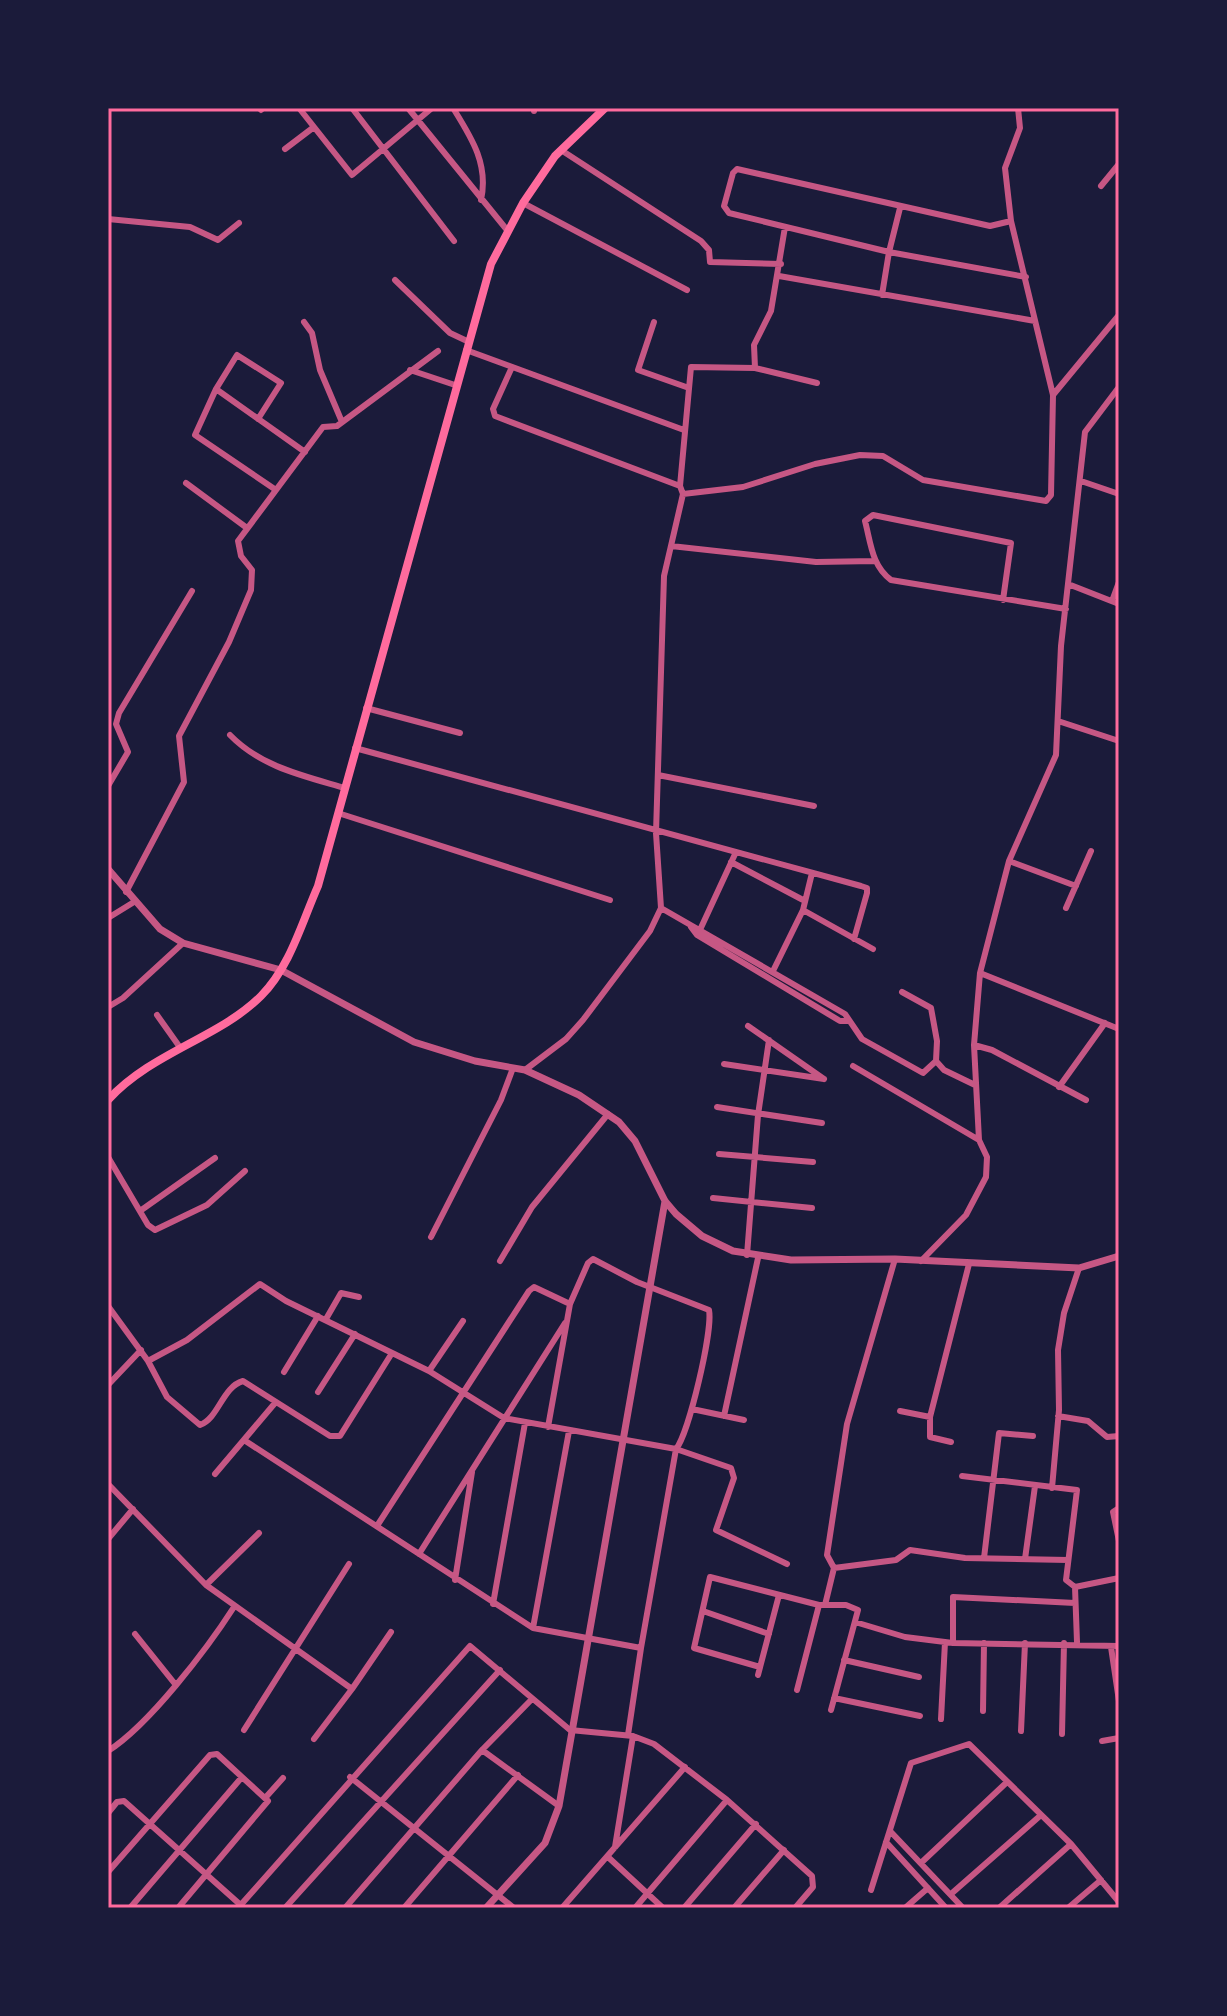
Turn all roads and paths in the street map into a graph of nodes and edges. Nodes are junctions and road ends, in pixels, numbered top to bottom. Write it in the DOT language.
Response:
graph roads {
  1 [pos="299,108"];
  2 [pos="352,108"];
  3 [pos="408,108"];
  4 [pos="432,108"];
  5 [pos="453,108"];
  6 [pos="605,108"];
  7 [pos="1018,108"];
  8 [pos="417,120"];
  9 [pos="314,127"];
  10 [pos="285,149"];
  11 [pos="384,149"];
  12 [pos="561,150"];
  13 [pos="1119,164"];
  14 [pos="1101,186"];
  15 [pos="481,200"];
  16 [pos="523,203"];
  17 [pos="900,208"];
  18 [pos="108,219"];
  19 [pos="1011,221"];
  20 [pos="239,223"];
  21 [pos="785,227"];
  22 [pos="507,230"];
  23 [pos="454,241"];
  24 [pos="889,252"];
  25 [pos="781,264"];
  26 [pos="779,276"];
  27 [pos="1026,277"];
  28 [pos="395,280"];
  29 [pos="687,290"];
  30 [pos="882,295"];
  31 [pos="1119,315"];
  32 [pos="1035,321"];
  33 [pos="304,322"];
  34 [pos="654,322"];
  35 [pos="466,345"];
  36 [pos="438,351"];
  37 [pos="512,367"];
  38 [pos="755,368"];
  39 [pos="410,370"];
  40 [pos="817,383"];
  41 [pos="455,385"];
  42 [pos="1119,387"];
  43 [pos="689,388"];
  44 [pos="216,389"];
  45 [pos="1053,395"];
  46 [pos="258,419"];
  47 [pos="342,422"];
  48 [pos="684,430"];
  49 [pos="305,452"];
  50 [pos="1081,481"];
  51 [pos="186,483"];
  52 [pos="276,490"];
  53 [pos="682,490"];
  54 [pos="1119,494"];
  55 [pos="247,528"];
  56 [pos="671,546"];
  57 [pos="875,561"];
  58 [pos="1119,582"];
  59 [pos="1068,584"];
  60 [pos="192,591"];
  61 [pos="1003,600"];
  62 [pos="1115,603"];
  63 [pos="1066,609"];
  64 [pos="366,708"];
  65 [pos="1058,721"];
  66 [pos="460,733"];
  67 [pos="230,735"];
  68 [pos="1119,741"];
  69 [pos="355,748"];
  70 [pos="658,775"];
  71 [pos="108,786"];
  72 [pos="345,788"];
  73 [pos="814,806"];
  74 [pos="338,813"];
  75 [pos="656,833"];
  76 [pos="1091,851"];
  77 [pos="736,852"];
  78 [pos="1009,861"];
  79 [pos="731,862"];
  80 [pos="108,869"];
  81 [pos="812,873"];
  82 [pos="1076,886"];
  83 [pos="126,892"];
  84 [pos="610,900"];
  85 [pos="805,901"];
  86 [pos="134,902"];
  87 [pos="661,908"];
  88 [pos="1066,908"];
  89 [pos="803,910"];
  90 [pos="108,918"];
  91 [pos="699,932"];
  92 [pos="854,939"];
  93 [pos="183,943"];
  94 [pos="873,949"];
  95 [pos="281,970"];
  96 [pos="773,971"];
  97 [pos="980,973"];
  98 [pos="769,978"];
  99 [pos="902,992"];
  100 [pos="108,1007"];
  101 [pos="157,1015"];
  102 [pos="848,1021"];
  103 [pos="1105,1023"];
  104 [pos="748,1026"];
  105 [pos="1119,1029"];
  106 [pos="769,1040"];
  107 [pos="974,1045"];
  108 [pos="179,1046"];
  109 [pos="936,1061"];
  110 [pos="724,1064"];
  111 [pos="853,1066"];
  112 [pos="513,1068"];
  113 [pos="525,1070"];
  114 [pos="763,1070"];
  115 [pos="975,1085"];
  116 [pos="1059,1087"];
  117 [pos="108,1100"];
  118 [pos="1086,1100"];
  119 [pos="717,1107"];
  120 [pos="608,1114"];
  121 [pos="758,1115"];
  122 [pos="822,1123"];
  123 [pos="979,1140"];
  124 [pos="719,1154"];
  125 [pos="108,1157"];
  126 [pos="215,1158"];
  127 [pos="755,1158"];
  128 [pos="813,1162"];
  129 [pos="245,1171"];
  130 [pos="713,1198"];
  131 [pos="665,1201"];
  132 [pos="752,1203"];
  133 [pos="812,1208"];
  134 [pos="140,1211"];
  135 [pos="431,1237"];
  136 [pos="747,1255"];
  137 [pos="1119,1256"];
  138 [pos="758,1258"];
  139 [pos="895,1259"];
  140 [pos="500,1261"];
  141 [pos="921,1261"];
  142 [pos="969,1264"];
  143 [pos="1079,1268"];
  144 [pos="649,1287"];
  145 [pos="359,1297"];
  146 [pos="570,1304"];
  147 [pos="108,1306"];
  148 [pos="318,1316"];
  149 [pos="326,1319"];
  150 [pos="567,1320"];
  151 [pos="463,1321"];
  152 [pos="355,1334"];
  153 [pos="141,1350"];
  154 [pos="392,1353"];
  155 [pos="148,1361"];
  156 [pos="429,1371"];
  157 [pos="284,1372"];
  158 [pos="108,1385"];
  159 [pos="318,1392"];
  160 [pos="464,1393"];
  161 [pos="275,1403"];
  162 [pos="692,1409"];
  163 [pos="900,1411"];
  164 [pos="724,1416"];
  165 [pos="1058,1416"];
  166 [pos="930,1417"];
  167 [pos="504,1418"];
  168 [pos="744,1420"];
  169 [pos="525,1423"];
  170 [pos="548,1427"];
  171 [pos="569,1431"];
  172 [pos="1033,1436"];
  173 [pos="1119,1436"];
  174 [pos="623,1438"];
  175 [pos="244,1440"];
  176 [pos="951,1442"];
  177 [pos="676,1449"];
  178 [pos="472,1470"];
  179 [pos="215,1474"];
  180 [pos="962,1476"];
  181 [pos="995,1481"];
  182 [pos="108,1484"];
  183 [pos="1035,1486"];
  184 [pos="1052,1488"];
  185 [pos="1119,1508"];
  186 [pos="133,1509"];
  187 [pos="377,1526"];
  188 [pos="259,1533"];
  189 [pos="108,1539"];
  190 [pos="1119,1541"];
  191 [pos="419,1554"];
  192 [pos="984,1558"];
  193 [pos="1025,1559"];
  194 [pos="1068,1560"];
  195 [pos="349,1564"];
  196 [pos="787,1564"];
  197 [pos="834,1568"];
  198 [pos="1119,1578"];
  199 [pos="455,1580"];
  200 [pos="206,1585"];
  201 [pos="1075,1587"];
  202 [pos="779,1595"];
  203 [pos="1075,1603"];
  204 [pos="493,1604"];
  205 [pos="822,1605"];
  206 [pos="234,1607"];
  207 [pos="703,1611"];
  208 [pos="855,1622"];
  209 [pos="533,1628"];
  210 [pos="391,1632"];
  211 [pos="135,1634"];
  212 [pos="769,1634"];
  213 [pos="587,1640"];
  214 [pos="949,1642"];
  215 [pos="1077,1642"];
  216 [pos="984,1643"];
  217 [pos="1025,1643"];
  218 [pos="1064,1643"];
  219 [pos="1119,1646"];
  220 [pos="1111,1647"];
  221 [pos="641,1648"];
  222 [pos="296,1650"];
  223 [pos="844,1660"];
  224 [pos="500,1670"];
  225 [pos="919,1677"];
  226 [pos="175,1684"];
  227 [pos="352,1689"];
  228 [pos="797,1690"];
  229 [pos="1118,1691"];
  230 [pos="834,1698"];
  231 [pos="532,1699"];
  232 [pos="1119,1701"];
  233 [pos="831,1710"];
  234 [pos="983,1711"];
  235 [pos="920,1716"];
  236 [pos="941,1719"];
  237 [pos="244,1730"];
  238 [pos="570,1730"];
  239 [pos="1021,1731"];
  240 [pos="1062,1734"];
  241 [pos="630,1736"];
  242 [pos="1119,1738"];
  243 [pos="314,1739"];
  244 [pos="1102,1741"];
  245 [pos="109,1747"];
  246 [pos="482,1750"];
  247 [pos="685,1767"];
  248 [pos="518,1775"];
  249 [pos="242,1777"];
  250 [pos="350,1777"];
  251 [pos="283,1778"];
  252 [pos="1006,1783"];
  253 [pos="266,1797"];
  254 [pos="380,1798"];
  255 [pos="727,1800"];
  256 [pos="559,1806"];
  257 [pos="108,1813"];
  258 [pos="1041,1815"];
  259 [pos="149,1824"];
  260 [pos="756,1824"];
  261 [pos="414,1828"];
  262 [pos="890,1831"];
  263 [pos="886,1842"];
  264 [pos="1071,1844"];
  265 [pos="615,1847"];
  266 [pos="178,1849"];
  267 [pos="784,1850"];
  268 [pos="449,1857"];
  269 [pos="608,1857"];
  270 [pos="922,1862"];
  271 [pos="108,1872"];
  272 [pos="206,1876"];
  273 [pos="1101,1880"];
  274 [pos="928,1888"];
  275 [pos="871,1890"];
  276 [pos="498,1894"];
  277 [pos="647,1894"];
  278 [pos="951,1894"];
  279 [pos="1119,1902"];
  280 [pos="240,1907"];
  281 [pos="130,1908"];
  282 [pos="178,1908"];
  283 [pos="285,1908"];
  284 [pos="345,1908"];
  285 [pos="404,1908"];
  286 [pos="486,1908"];
  287 [pos="514,1908"];
  288 [pos="562,1908"];
  289 [pos="635,1908"];
  290 [pos="663,1908"];
  291 [pos="684,1908"];
  292 [pos="734,1908"];
  293 [pos="795,1908"];
  294 [pos="905,1908"];
  295 [pos="946,1908"];
  296 [pos="963,1908"];
  297 [pos="999,1908"];
  298 [pos="1068,1908"];
  1 -- 9 [label="street"];
  2 -- 11 [label="street"];
  3 -- 8 [label="street"];
  4 -- 8 [label="street"];
  5 -- 15 [label="street"];
  6 -- 12 [label="main road"];
  7 -- 19 [label="street"];
  8 -- 11 [label="street"];
  8 -- 15 [label="street"];
  9 -- 10 [label="street"];
  9 -- 11 [label="street"];
  11 -- 23 [label="street"];
  12 -- 16 [label="main road"];
  12 -- 25 [label="street"];
  13 -- 14 [label="street"];
  15 -- 22 [label="street"];
  16 -- 22 [label="main road"];
  16 -- 29 [label="street"];
  17 -- 19 [label="street"];
  17 -- 21 [label="street"];
  17 -- 24 [label="street"];
  18 -- 20 [label="street"];
  19 -- 27 [label="street"];
  21 -- 24 [label="street"];
  21 -- 25 [label="street"];
  22 -- 35 [label="main road"];
  24 -- 27 [label="street"];
  24 -- 30 [label="street"];
  25 -- 26 [label="street"];
  26 -- 30 [label="street"];
  26 -- 38 [label="street"];
  27 -- 32 [label="street"];
  28 -- 35 [label="street"];
  30 -- 32 [label="street"];
  31 -- 45 [label="street"];
  32 -- 45 [label="street"];
  33 -- 47 [label="street"];
  34 -- 43 [label="street"];
  35 -- 37 [label="street"];
  35 -- 41 [label="main road"];
  36 -- 39 [label="street"];
  37 -- 48 [label="street"];
  37 -- 53 [label="street"];
  38 -- 40 [label="street"];
  38 -- 43 [label="street"];
  39 -- 41 [label="street"];
  39 -- 47 [label="street"];
  41 -- 64 [label="main road"];
  42 -- 50 [label="street"];
  43 -- 48 [label="street"];
  44 -- 46 [label="street"];
  44 -- 46 [label="street"];
  44 -- 52 [label="street"];
  45 -- 53 [label="street"];
  46 -- 49 [label="street"];
  47 -- 49 [label="street"];
  48 -- 53 [label="street"];
  49 -- 52 [label="street"];
  50 -- 54 [label="street"];
  50 -- 59 [label="street"];
  51 -- 55 [label="street"];
  52 -- 55 [label="street"];
  53 -- 56 [label="street"];
  55 -- 83 [label="street"];
  56 -- 57 [label="street"];
  56 -- 70 [label="street"];
  57 -- 61 [label="street"];
  57 -- 61 [label="street"];
  58 -- 62 [label="street"];
  59 -- 62 [label="street"];
  59 -- 63 [label="street"];
  60 -- 71 [label="street"];
  61 -- 63 [label="street"];
  63 -- 65 [label="street"];
  64 -- 66 [label="street"];
  64 -- 69 [label="main road"];
  65 -- 68 [label="street"];
  65 -- 78 [label="street"];
  67 -- 72 [label="street"];
  69 -- 72 [label="main road"];
  69 -- 75 [label="street"];
  70 -- 73 [label="street"];
  70 -- 75 [label="street"];
  72 -- 74 [label="main road"];
  74 -- 84 [label="street"];
  74 -- 95 [label="main road"];
  75 -- 77 [label="street"];
  75 -- 87 [label="street"];
  76 -- 82 [label="street"];
  77 -- 79 [label="street"];
  77 -- 81 [label="street"];
  78 -- 82 [label="street"];
  78 -- 97 [label="street"];
  79 -- 85 [label="street"];
  79 -- 91 [label="street"];
  80 -- 83 [label="street"];
  81 -- 85 [label="street"];
  81 -- 92 [label="street"];
  82 -- 88 [label="street"];
  83 -- 86 [label="street"];
  85 -- 89 [label="street"];
  86 -- 90 [label="street"];
  86 -- 93 [label="street"];
  87 -- 91 [label="street"];
  87 -- 113 [label="street"];
  89 -- 92 [label="street"];
  89 -- 96 [label="street"];
  91 -- 96 [label="street"];
  91 -- 98 [label="street"];
  92 -- 94 [label="street"];
  93 -- 95 [label="street"];
  93 -- 100 [label="street"];
  95 -- 108 [label="main road"];
  95 -- 112 [label="street"];
  96 -- 98 [label="street"];
  96 -- 102 [label="street"];
  97 -- 103 [label="street"];
  97 -- 107 [label="street"];
  98 -- 102 [label="street"];
  99 -- 109 [label="street"];
  101 -- 108 [label="street"];
  102 -- 109 [label="street"];
  103 -- 105 [label="street"];
  103 -- 116 [label="street"];
  104 -- 106 [label="street"];
  106 -- 114 [label="street"];
  106 -- 114 [label="street"];
  107 -- 115 [label="street"];
  107 -- 116 [label="street"];
  108 -- 117 [label="main road"];
  109 -- 115 [label="street"];
  110 -- 114 [label="street"];
  111 -- 123 [label="street"];
  112 -- 113 [label="street"];
  112 -- 135 [label="street"];
  113 -- 120 [label="street"];
  114 -- 121 [label="street"];
  115 -- 123 [label="street"];
  116 -- 118 [label="street"];
  119 -- 121 [label="street"];
  120 -- 131 [label="street"];
  120 -- 140 [label="street"];
  121 -- 122 [label="street"];
  121 -- 127 [label="street"];
  123 -- 141 [label="street"];
  124 -- 127 [label="street"];
  125 -- 134 [label="street"];
  126 -- 134 [label="street"];
  127 -- 128 [label="street"];
  127 -- 132 [label="street"];
  129 -- 134 [label="street"];
  130 -- 132 [label="street"];
  131 -- 136 [label="street"];
  131 -- 144 [label="street"];
  132 -- 133 [label="street"];
  132 -- 136 [label="street"];
  136 -- 138 [label="street"];
  137 -- 143 [label="street"];
  138 -- 139 [label="street"];
  138 -- 164 [label="street"];
  139 -- 141 [label="street"];
  139 -- 197 [label="street"];
  141 -- 142 [label="street"];
  142 -- 143 [label="street"];
  142 -- 166 [label="street"];
  143 -- 165 [label="street"];
  144 -- 146 [label="street"];
  144 -- 162 [label="street"];
  144 -- 174 [label="street"];
  145 -- 149 [label="street"];
  146 -- 150 [label="street"];
  146 -- 160 [label="street"];
  147 -- 153 [label="street"];
  148 -- 149 [label="street"];
  148 -- 155 [label="street"];
  148 -- 157 [label="street"];
  149 -- 152 [label="street"];
  150 -- 167 [label="street"];
  150 -- 170 [label="street"];
  151 -- 156 [label="street"];
  152 -- 154 [label="street"];
  152 -- 159 [label="street"];
  153 -- 155 [label="street"];
  153 -- 158 [label="street"];
  154 -- 156 [label="street"];
  154 -- 161 [label="street"];
  155 -- 161 [label="street"];
  156 -- 160 [label="street"];
  160 -- 167 [label="street"];
  160 -- 187 [label="street"];
  161 -- 175 [label="street"];
  162 -- 164 [label="street"];
  162 -- 177 [label="street"];
  163 -- 166 [label="street"];
  164 -- 168 [label="street"];
  165 -- 173 [label="street"];
  165 -- 184 [label="street"];
  166 -- 176 [label="street"];
  167 -- 169 [label="street"];
  167 -- 178 [label="street"];
  169 -- 170 [label="street"];
  169 -- 204 [label="street"];
  170 -- 171 [label="street"];
  171 -- 174 [label="street"];
  171 -- 209 [label="street"];
  172 -- 181 [label="street"];
  174 -- 177 [label="street"];
  174 -- 213 [label="street"];
  175 -- 179 [label="street"];
  175 -- 187 [label="street"];
  177 -- 196 [label="street"];
  177 -- 221 [label="street"];
  178 -- 191 [label="street"];
  178 -- 199 [label="street"];
  180 -- 181 [label="street"];
  181 -- 183 [label="street"];
  181 -- 192 [label="street"];
  182 -- 186 [label="street"];
  183 -- 184 [label="street"];
  183 -- 193 [label="street"];
  184 -- 194 [label="street"];
  185 -- 190 [label="street"];
  186 -- 189 [label="street"];
  186 -- 200 [label="street"];
  187 -- 191 [label="street"];
  188 -- 200 [label="street"];
  191 -- 199 [label="street"];
  192 -- 193 [label="street"];
  192 -- 197 [label="street"];
  193 -- 194 [label="street"];
  194 -- 201 [label="street"];
  195 -- 222 [label="street"];
  197 -- 205 [label="street"];
  198 -- 201 [label="street"];
  199 -- 204 [label="street"];
  200 -- 206 [label="street"];
  201 -- 203 [label="street"];
  202 -- 205 [label="street"];
  202 -- 207 [label="street"];
  202 -- 212 [label="street"];
  203 -- 214 [label="street"];
  203 -- 215 [label="street"];
  204 -- 209 [label="street"];
  205 -- 208 [label="street"];
  205 -- 228 [label="street"];
  206 -- 222 [label="street"];
  206 -- 226 [label="street"];
  207 -- 212 [label="street"];
  207 -- 212 [label="street"];
  208 -- 214 [label="street"];
  208 -- 223 [label="street"];
  209 -- 213 [label="street"];
  210 -- 227 [label="street"];
  211 -- 226 [label="street"];
  213 -- 221 [label="street"];
  213 -- 238 [label="street"];
  214 -- 216 [label="street"];
  214 -- 236 [label="street"];
  215 -- 218 [label="street"];
  215 -- 220 [label="street"];
  216 -- 217 [label="street"];
  216 -- 234 [label="street"];
  217 -- 218 [label="street"];
  217 -- 239 [label="street"];
  218 -- 240 [label="street"];
  219 -- 220 [label="street"];
  220 -- 229 [label="street"];
  221 -- 241 [label="street"];
  222 -- 227 [label="street"];
  222 -- 237 [label="street"];
  223 -- 225 [label="street"];
  223 -- 230 [label="street"];
  224 -- 231 [label="street"];
  224 -- 250 [label="street"];
  224 -- 254 [label="street"];
  226 -- 245 [label="street"];
  227 -- 243 [label="street"];
  229 -- 232 [label="street"];
  230 -- 233 [label="street"];
  230 -- 235 [label="street"];
  231 -- 238 [label="street"];
  231 -- 246 [label="street"];
  238 -- 241 [label="street"];
  238 -- 256 [label="street"];
  241 -- 247 [label="street"];
  241 -- 265 [label="street"];
  242 -- 244 [label="street"];
  246 -- 248 [label="street"];
  246 -- 261 [label="street"];
  247 -- 255 [label="street"];
  247 -- 265 [label="street"];
  248 -- 256 [label="street"];
  248 -- 268 [label="street"];
  249 -- 253 [label="street"];
  249 -- 259 [label="street"];
  249 -- 266 [label="street"];
  250 -- 254 [label="street"];
  250 -- 280 [label="street"];
  251 -- 253 [label="street"];
  252 -- 258 [label="street"];
  252 -- 262 [label="street"];
  252 -- 270 [label="street"];
  253 -- 272 [label="street"];
  254 -- 261 [label="street"];
  254 -- 283 [label="street"];
  255 -- 260 [label="street"];
  255 -- 277 [label="street"];
  256 -- 276 [label="street"];
  257 -- 259 [label="street"];
  258 -- 264 [label="street"];
  258 -- 278 [label="street"];
  259 -- 266 [label="street"];
  259 -- 271 [label="street"];
  260 -- 267 [label="street"];
  260 -- 291 [label="street"];
  261 -- 268 [label="street"];
  261 -- 284 [label="street"];
  262 -- 263 [label="street"];
  262 -- 270 [label="street"];
  263 -- 274 [label="street"];
  263 -- 275 [label="street"];
  264 -- 273 [label="street"];
  264 -- 297 [label="street"];
  265 -- 269 [label="street"];
  266 -- 272 [label="street"];
  266 -- 281 [label="street"];
  267 -- 292 [label="street"];
  267 -- 293 [label="street"];
  268 -- 276 [label="street"];
  268 -- 285 [label="street"];
  269 -- 277 [label="street"];
  269 -- 288 [label="street"];
  270 -- 278 [label="street"];
  272 -- 280 [label="street"];
  272 -- 282 [label="street"];
  273 -- 279 [label="street"];
  273 -- 298 [label="street"];
  274 -- 294 [label="street"];
  274 -- 295 [label="street"];
  276 -- 286 [label="street"];
  276 -- 287 [label="street"];
  277 -- 289 [label="street"];
  277 -- 290 [label="street"];
  278 -- 296 [label="street"];
}
